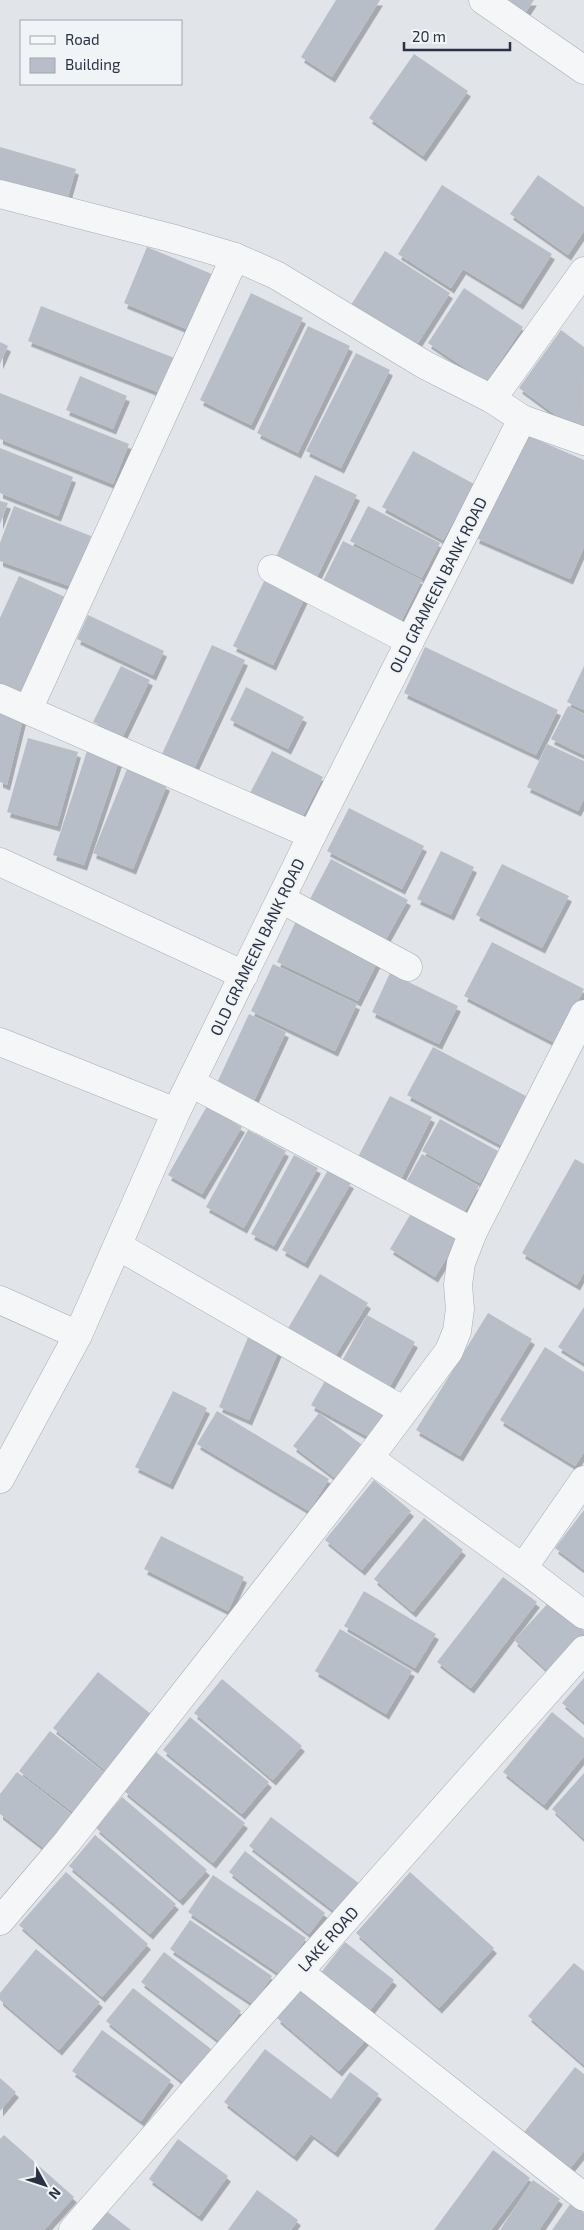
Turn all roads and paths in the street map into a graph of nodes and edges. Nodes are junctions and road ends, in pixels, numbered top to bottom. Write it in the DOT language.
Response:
graph roads {
  1 [pos="483,0"];
  2 [pos="584,70"];
  3 [pos="0,194"];
  4 [pos="235,257"];
  5 [pos="584,271"];
  6 [pos="492,399"];
  7 [pos="522,419"];
  8 [pos="584,441"];
  9 [pos="272,569"];
  10 [pos="410,641"];
  11 [pos="0,698"];
  12 [pos="28,710"];
  13 [pos="312,835"];
  14 [pos="0,862"];
  15 [pos="281,900"];
  16 [pos="408,967"];
  17 [pos="244,975"];
  18 [pos="584,1014"];
  19 [pos="0,1042"];
  20 [pos="191,1083"];
  21 [pos="176,1112"];
  22 [pos="473,1232"];
  23 [pos="118,1246"];
  24 [pos="0,1300"];
  25 [pos="78,1335"];
  26 [pos="404,1411"];
  27 [pos="369,1458"];
  28 [pos="0,1479"];
  29 [pos="584,1480"];
  30 [pos="523,1568"];
  31 [pos="584,1615"];
  32 [pos="584,1650"];
  33 [pos="0,1922"];
  34 [pos="299,1972"];
  35 [pos="584,2197"];
  36 [pos="73,2230"];
  1 -- 2 [label="street"];
  3 -- 4 [label="street"];
  4 -- 6 [label="street"];
  4 -- 12 [label="street"];
  5 -- 6 [label="street"];
  6 -- 7 [label="street"];
  7 -- 8 [label="street"];
  7 -- 10 [label="street, OLD GRAMEEN BANK ROAD"];
  9 -- 10 [label="street"];
  10 -- 13 [label="street, OLD GRAMEEN BANK ROAD"];
  11 -- 12 [label="street"];
  12 -- 13 [label="street"];
  13 -- 15 [label="street, OLD GRAMEEN BANK ROAD"];
  14 -- 17 [label="street"];
  15 -- 16 [label="street"];
  15 -- 17 [label="street, OLD GRAMEEN BANK ROAD"];
  17 -- 20 [label="street, OLD GRAMEEN BANK ROAD"];
  18 -- 22 [label="street"];
  19 -- 21 [label="street"];
  20 -- 21 [label="street, OLD GRAMEEN BANK ROAD"];
  20 -- 22 [label="street"];
  21 -- 23 [label="street, OLD GRAMEEN BANK ROAD"];
  22 -- 26 [label="street"];
  23 -- 25 [label="street, OLD GRAMEEN BANK ROAD"];
  23 -- 26 [label="street"];
  24 -- 25 [label="street"];
  25 -- 28 [label="street, OLD GRAMEEN BANK ROAD"];
  26 -- 27 [label="street"];
  27 -- 30 [label="street"];
  27 -- 33 [label="street"];
  29 -- 30 [label="street"];
  30 -- 31 [label="street"];
  32 -- 34 [label="street, LAKE ROAD"];
  34 -- 35 [label="street"];
  34 -- 36 [label="street, LAKE ROAD"];
}
